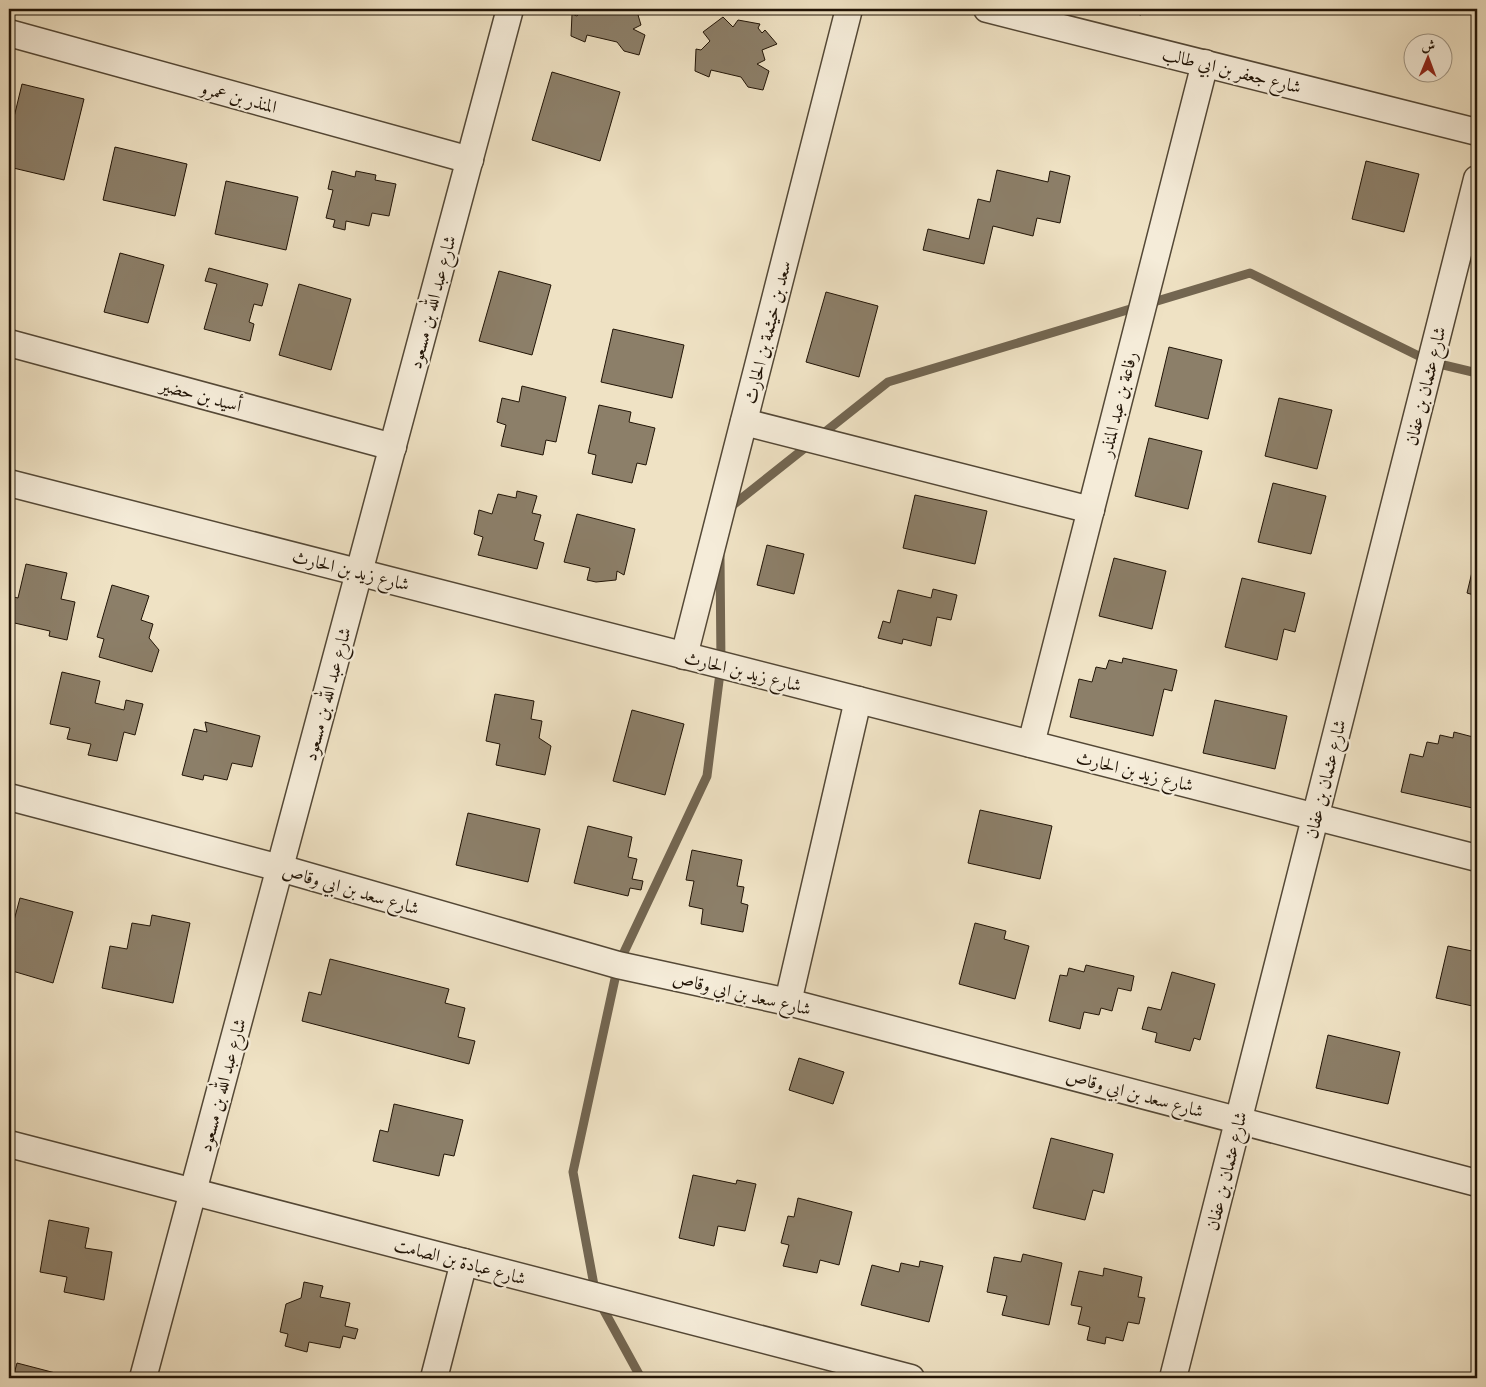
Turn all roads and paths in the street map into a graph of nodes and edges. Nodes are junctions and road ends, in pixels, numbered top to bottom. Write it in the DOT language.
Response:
graph roads {
  1 [pos="510,9"];
  2 [pos="849,9"];
  3 [pos="986,9"];
  4 [pos="1040,15"];
  5 [pos="9,33"];
  6 [pos="1205,63"];
  7 [pos="1477,132"];
  8 [pos="470,160"];
  9 [pos="1477,179"];
  10 [pos="9,343"];
  11 [pos="744,422"];
  12 [pos="393,447"];
  13 [pos="9,483"];
  14 [pos="1091,510"];
  15 [pos="359,572"];
  16 [pos="684,656"];
  17 [pos="858,700"];
  18 [pos="1031,744"];
  19 [pos="9,797"];
  20 [pos="1316,816"];
  21 [pos="1477,858"];
  22 [pos="280,868"];
  23 [pos="788,1002"];
  24 [pos="1238,1120"];
  25 [pos="9,1144"];
  26 [pos="1477,1183"];
  27 [pos="193,1192"];
  28 [pos="464,1262"];
  29 [pos="143,1378"];
  30 [pos="434,1378"];
  31 [pos="911,1378"];
  32 [pos="1173,1378"];
  1 -- 8 [label="street, شارع عبد الله بن مسعود"];
  2 -- 11 [label="street, سعد بن خيثمة بن الحارث"];
  3 -- 4 [label="street, شارع جعفر بن ابي طالب"];
  4 -- 6 [label="street, شارع جعفر بن ابي طالب"];
  5 -- 8 [label="street, المنذر بن عمرو"];
  6 -- 7 [label="street, شارع جعفر بن ابي طالب"];
  6 -- 14 [label="street, رفاعة بن عبد المنذر"];
  8 -- 12 [label="street, شارع عبد الله بن مسعود"];
  9 -- 20 [label="street, شارع عثمان بن عفان"];
  10 -- 12 [label="street, أسيد بن حضير"];
  11 -- 14 [label="street"];
  11 -- 16 [label="street, سعد بن خيثمة بن الحارث"];
  12 -- 15 [label="street, شارع عبد الله بن مسعود"];
  13 -- 15 [label="street, شارع زيد بن الحارث"];
  14 -- 18 [label="street, رفاعة بن عبد المنذر"];
  15 -- 16 [label="street, شارع زيد بن الحارث"];
  15 -- 22 [label="street, شارع عبد الله بن مسعود"];
  16 -- 17 [label="street, شارع زيد بن الحارث"];
  17 -- 18 [label="street, شارع زيد بن الحارث"];
  17 -- 23 [label="street"];
  18 -- 20 [label="street, شارع زيد بن الحارث"];
  19 -- 22 [label="street, شارع سعد بن ابي وقاص"];
  20 -- 21 [label="street, شارع زيد بن الحارث"];
  20 -- 24 [label="street, شارع عثمان بن عفان"];
  22 -- 23 [label="street, شارع سعد بن ابي وقاص"];
  22 -- 27 [label="street, شارع عبد الله بن مسعود"];
  23 -- 24 [label="street, شارع سعد بن ابي وقاص"];
  24 -- 26 [label="street, شارع سعد بن ابي وقاص"];
  24 -- 32 [label="street, شارع عثمان بن عفان"];
  25 -- 27 [label="street, شارع عبادة بن الصامت"];
  27 -- 28 [label="street, شارع عبادة بن الصامت"];
  27 -- 29 [label="street, شارع عبد الله بن مسعود"];
  28 -- 30 [label="street"];
  28 -- 31 [label="street, شارع عبادة بن الصامت"];
}
